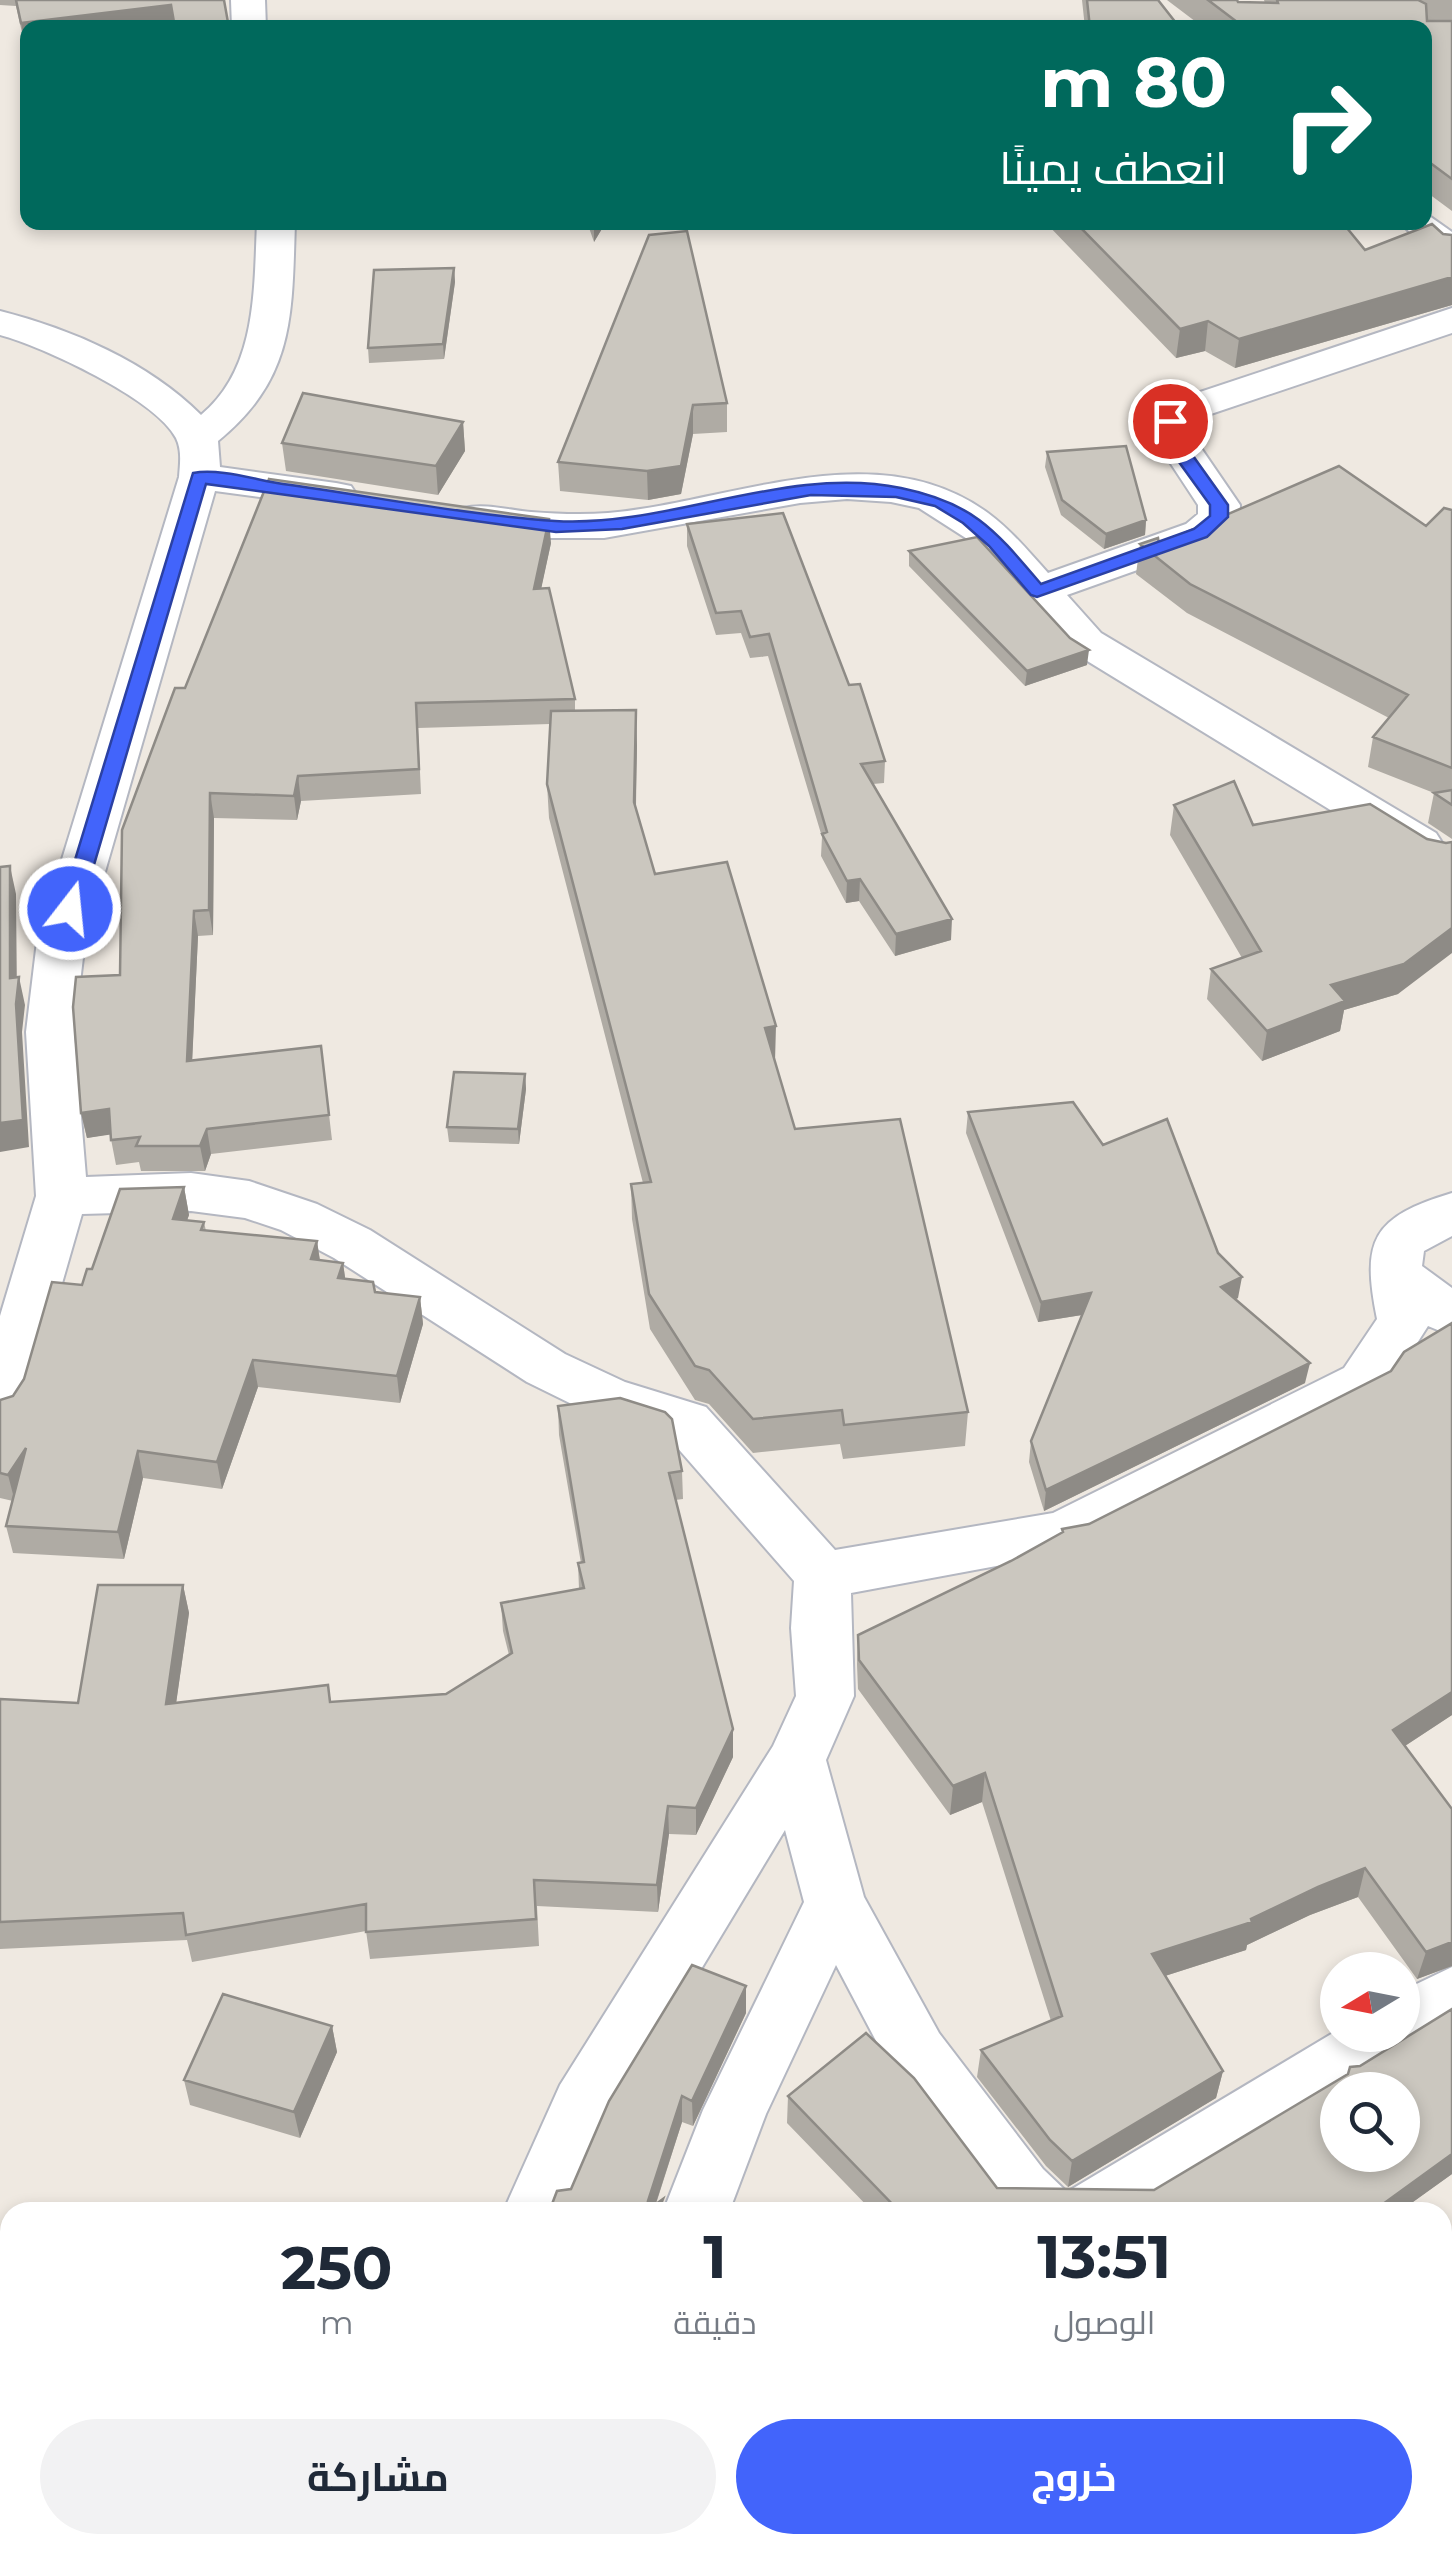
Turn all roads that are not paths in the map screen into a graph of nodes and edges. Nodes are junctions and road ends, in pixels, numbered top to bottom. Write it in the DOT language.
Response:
graph roads {
  1 [pos="276,230"];
  2 [pos="1426,230"];
  3 [pos="1452,251"];
  4 [pos="1452,320"];
  5 [pos="0,323"];
  6 [pos="198,458"];
  7 [pos="379,501"];
  8 [pos="432,510"];
  9 [pos="1037,592"];
  10 [pos="1448,852"];
  11 [pos="62,1196"];
  12 [pos="1452,1212"];
  13 [pos="24,1251"];
  14 [pos="1394,1273"];
  15 [pos="1452,1316"];
  16 [pos="0,1404"];
  17 [pos="823,1574"];
  18 [pos="796,1760"];
  19 [pos="835,1902"];
  20 [pos="1452,1995"];
  21 [pos="1420,2014"];
  22 [pos="1358,2052"];
  23 [pos="540,2202"];
  24 [pos="700,2202"];
  25 [pos="1033,2202"];
  26 [pos="1108,2202"];
  1 -- 6 [label="street"];
  2 -- 3 [label="street"];
  4 -- 9 [label="street"];
  5 -- 6 [label="street"];
  6 -- 7 [label="street"];
  6 -- 11 [label="street"];
  8 -- 9 [label="street"];
  9 -- 10 [label="street"];
  11 -- 13 [label="street"];
  11 -- 17 [label="street"];
  12 -- 14 [label="street"];
  13 -- 16 [label="street"];
  14 -- 15 [label="street"];
  14 -- 17 [label="street"];
  17 -- 18 [label="street"];
  18 -- 19 [label="street"];
  18 -- 23 [label="street"];
  19 -- 24 [label="street"];
  19 -- 25 [label="street"];
  20 -- 21 [label="street"];
  22 -- 26 [label="street"];
}
